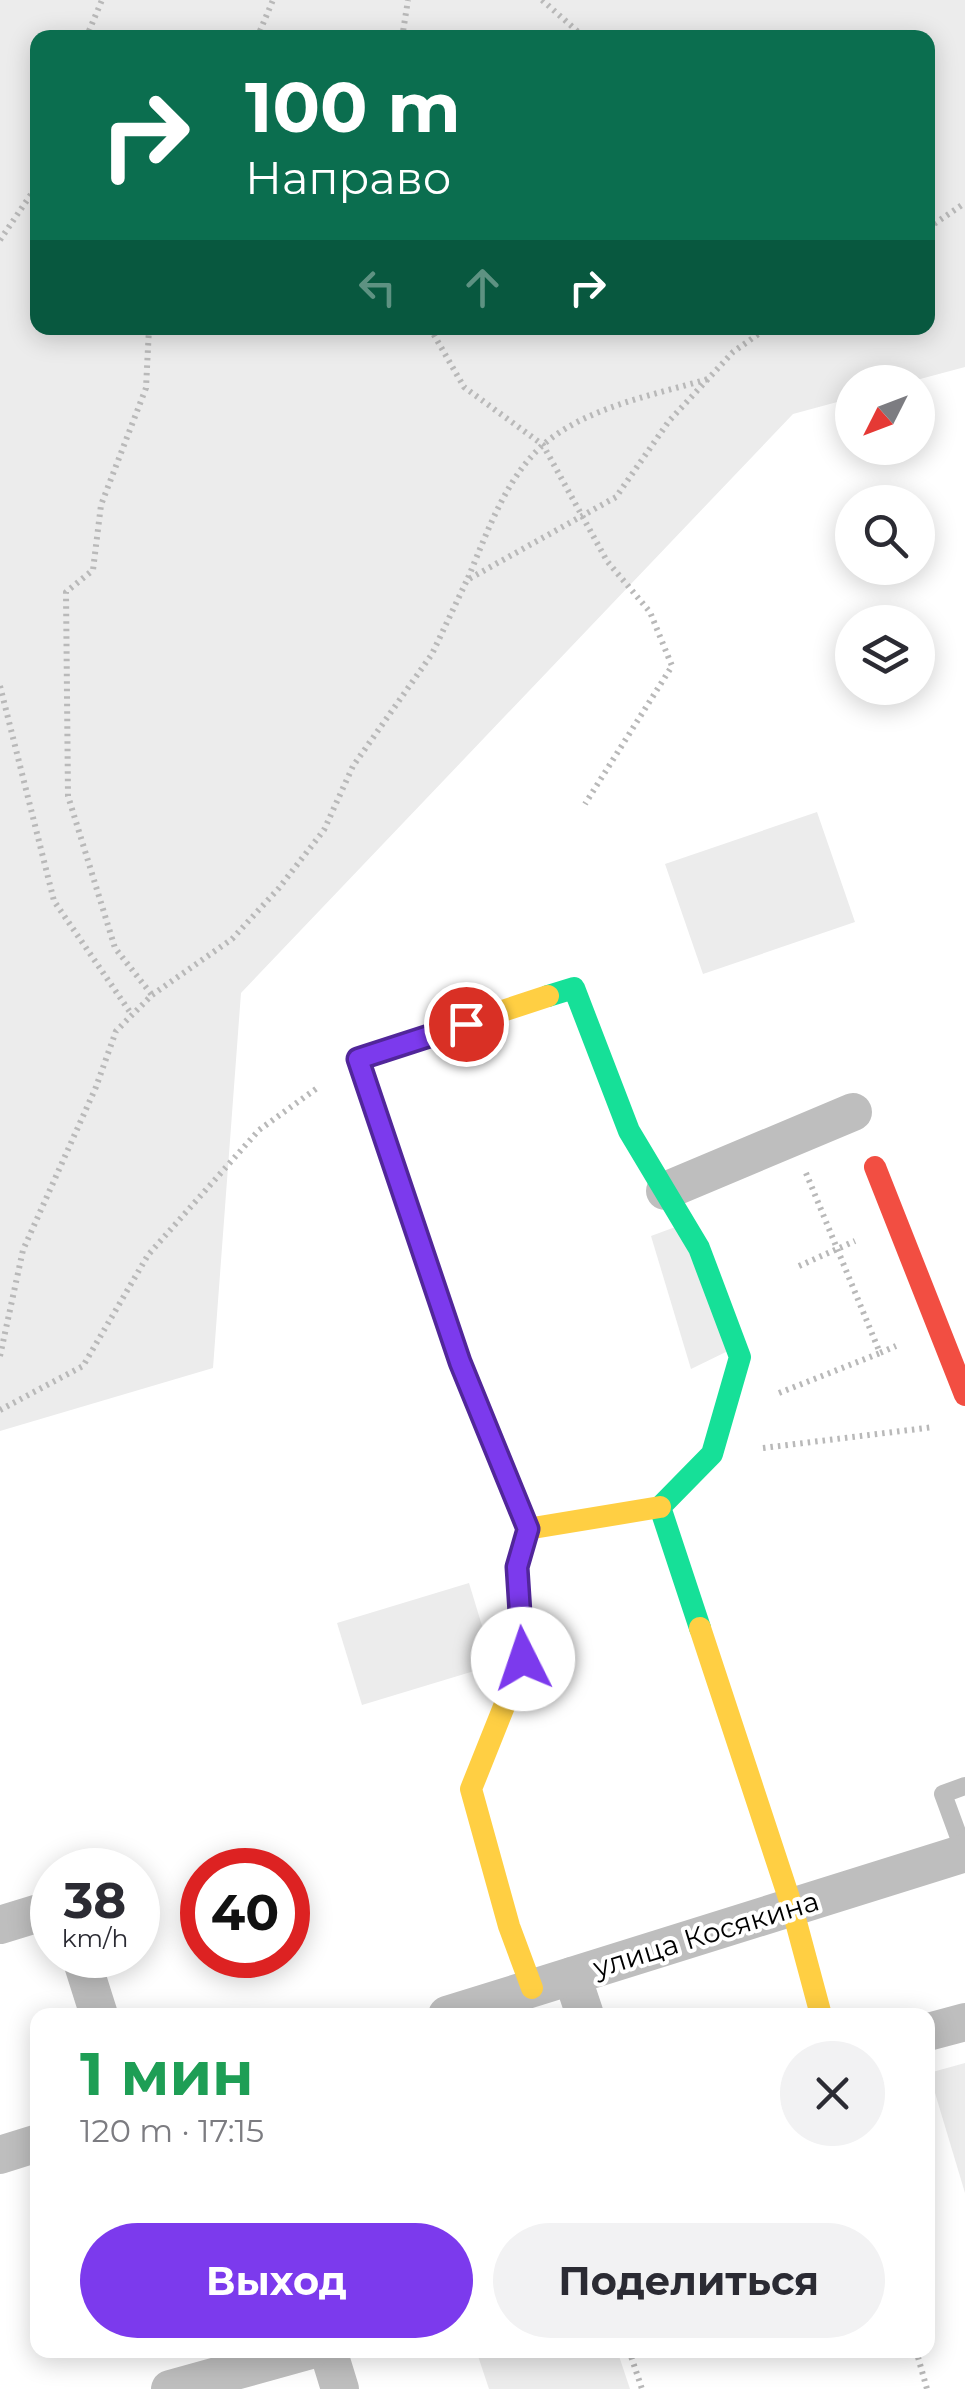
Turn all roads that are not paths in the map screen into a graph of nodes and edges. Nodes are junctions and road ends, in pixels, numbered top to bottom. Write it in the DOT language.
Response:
graph roads {
  1 [pos="853,1112"];
  2 [pos="875,1167"];
  3 [pos="665,1192"];
  4 [pos="965,1394"];
  5 [pos="660,1507"];
  6 [pos="528,1529"];
  7 [pos="965,1786"];
  8 [pos="965,1854"];
  9 [pos="792,1907"];
  10 [pos="30,1916"];
  11 [pos="0,1925"];
  12 [pos="572,1976"];
  13 [pos="87,1978"];
  14 [pos="532,1988"];
  15 [pos="97,2008"];
  16 [pos="470,2008"];
  17 [pos="583,2008"];
  18 [pos="819,2008"];
  19 [pos="965,2022"];
  20 [pos="935,2030"];
  21 [pos="30,2146"];
  22 [pos="0,2155"];
  23 [pos="282,2358"];
  24 [pos="330,2358"];
  25 [pos="170,2389"];
  26 [pos="340,2389"];
  1 -- 3 [label="street"];
  2 -- 4 [label="street"];
  3 -- 5 [label="street"];
  3 -- 6 [label="street"];
  5 -- 6 [label="street"];
  5 -- 9 [label="street"];
  6 -- 14 [label="street"];
  7 -- 8 [label="lane"];
  8 -- 9 [label="street, улица Косякина"];
  9 -- 12 [label="street, улица Косякина"];
  9 -- 18 [label="street"];
  10 -- 11 [label="street"];
  12 -- 14 [label="street, улица Косякина"];
  12 -- 17 [label="street"];
  13 -- 15 [label="street"];
  14 -- 16 [label="street, улица Косякина"];
  19 -- 20 [label="street"];
  21 -- 22 [label="street"];
  23 -- 25 [label="street"];
  24 -- 26 [label="street"];
}
